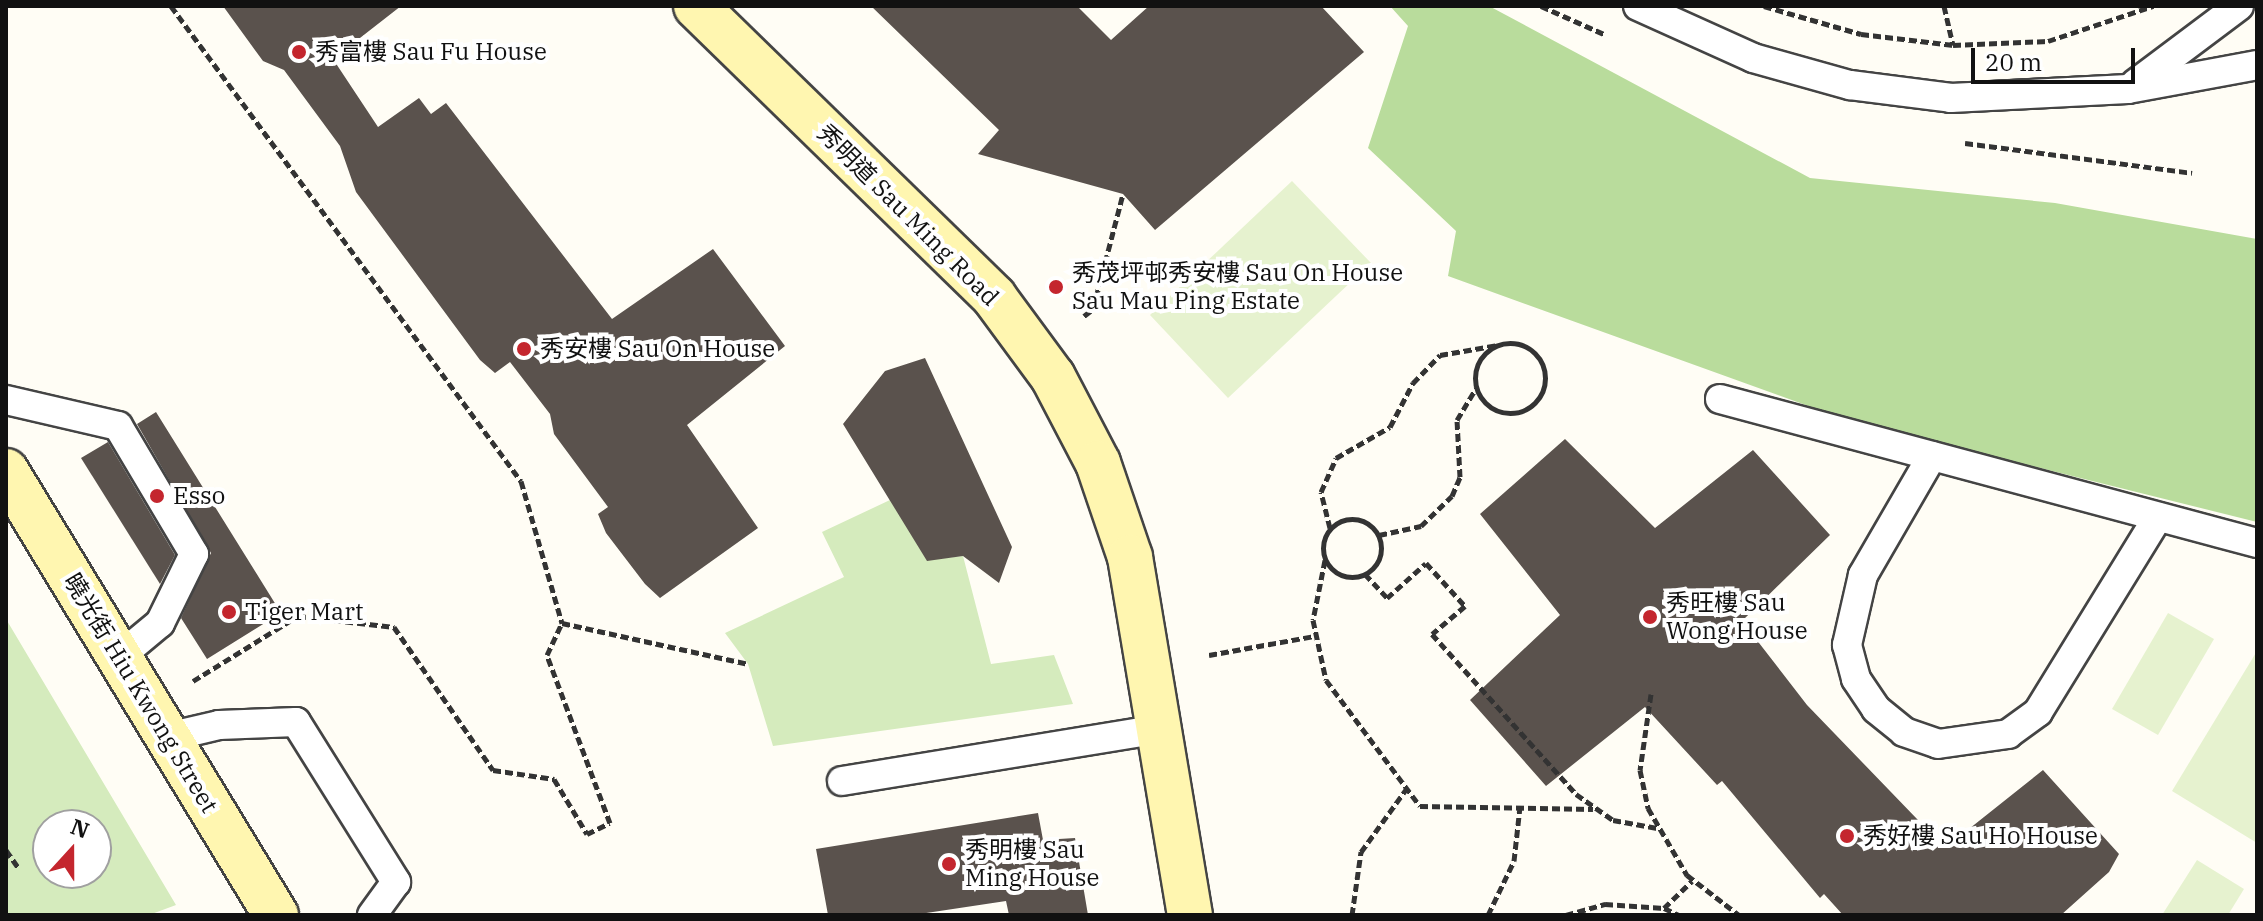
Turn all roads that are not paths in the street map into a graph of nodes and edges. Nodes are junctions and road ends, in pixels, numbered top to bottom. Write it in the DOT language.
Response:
graph roads {
  1 [pos="696,6"];
  2 [pos="1638,6"];
  3 [pos="2239,6"];
  4 [pos="2257,65"];
  5 [pos="2128,89"];
  6 [pos="1720,399"];
  7 [pos="6,400"];
  8 [pos="1932,456"];
  9 [pos="6,471"];
  10 [pos="2158,517"];
  11 [pos="2257,543"];
  12 [pos="119,657"];
  13 [pos="1159,729"];
  14 [pos="168,737"];
  15 [pos="842,781"];
  16 [pos="276,915"];
  17 [pos="372,915"];
  18 [pos="1190,915"];
  1 -- 13 [label="street, 秀明道 Sau Ming Road"];
  2 -- 5 [label="lane"];
  3 -- 5 [label="lane"];
  4 -- 5 [label="lane"];
  6 -- 8 [label="lane"];
  7 -- 12 [label="lane"];
  8 -- 10 [label="lane"];
  8 -- 10 [label="lane"];
  9 -- 12 [label="street, 曉光街 Hiu Kwong Street"];
  10 -- 11 [label="lane"];
  12 -- 14 [label="street, 曉光街 Hiu Kwong Street"];
  13 -- 15 [label="lane"];
  13 -- 18 [label="street, 秀明道 Sau Ming Road"];
  14 -- 16 [label="street, 曉光街 Hiu Kwong Street"];
  14 -- 17 [label="lane"];
}
